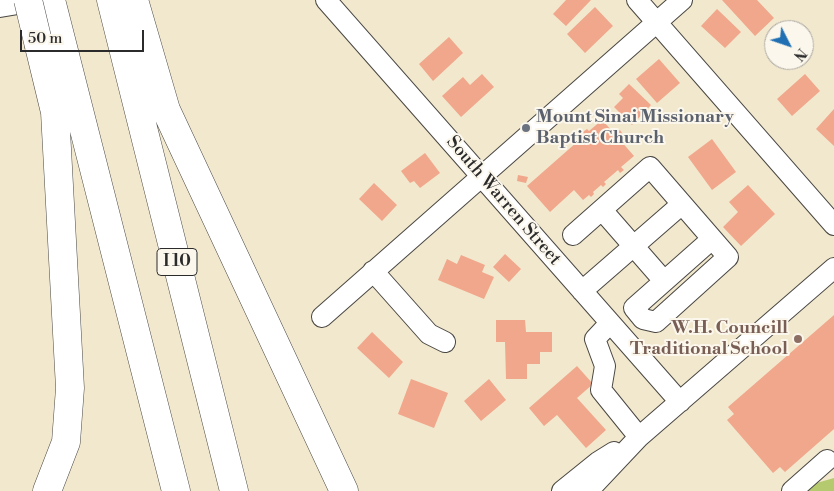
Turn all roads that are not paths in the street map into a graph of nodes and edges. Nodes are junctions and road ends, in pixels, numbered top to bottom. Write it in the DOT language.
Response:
graph roads {
  1 [pos="28,0"];
  2 [pos="45,0"];
  3 [pos="51,0"];
  4 [pos="111,0"];
  5 [pos="134,0"];
  6 [pos="326,0"];
  7 [pos="637,0"];
  8 [pos="682,0"];
  9 [pos="0,7"];
  10 [pos="656,22"];
  11 [pos="131,32"];
  12 [pos="51,44"];
  13 [pos="480,176"];
  14 [pos="682,204"];
  15 [pos="602,210"];
  16 [pos="834,225"];
  17 [pos="573,235"];
  18 [pos="712,239"];
  19 [pos="634,246"];
  20 [pos="834,268"];
  21 [pos="373,271"];
  22 [pos="664,281"];
  23 [pos="582,291"];
  24 [pos="322,316"];
  25 [pos="643,319"];
  26 [pos="616,329"];
  27 [pos="445,342"];
  28 [pos="680,402"];
  29 [pos="639,436"];
  30 [pos="827,460"];
  31 [pos="47,491"];
  32 [pos="176,491"];
  33 [pos="234,491"];
  34 [pos="344,491"];
  35 [pos="562,491"];
  36 [pos="588,491"];
  37 [pos="792,491"];
  1 -- 12 [label="highway, bridge"];
  2 -- 9 [label="street"];
  3 -- 12 [label="highway"];
  4 -- 11 [label="highway, I 10"];
  5 -- 11 [label="highway"];
  6 -- 13 [label="street, South Warren Street"];
  7 -- 10 [label="street"];
  8 -- 10 [label="street"];
  10 -- 13 [label="street"];
  10 -- 16 [label="street"];
  11 -- 33 [label="highway, I 10"];
  11 -- 34 [label="highway"];
  12 -- 31 [label="highway"];
  12 -- 32 [label="highway"];
  13 -- 21 [label="street"];
  13 -- 23 [label="street, South Warren Street"];
  14 -- 15 [label="street"];
  14 -- 18 [label="street"];
  14 -- 19 [label="street"];
  15 -- 17 [label="street"];
  15 -- 19 [label="street"];
  18 -- 22 [label="street"];
  18 -- 25 [label="street"];
  19 -- 22 [label="street"];
  19 -- 23 [label="street"];
  20 -- 28 [label="street"];
  21 -- 24 [label="street"];
  21 -- 27 [label="street"];
  22 -- 25 [label="street"];
  23 -- 26 [label="street, South Warren Street"];
  25 -- 26 [label="street"];
  26 -- 28 [label="street, South Warren Street"];
  26 -- 29 [label="street"];
  28 -- 29 [label="street"];
  29 -- 35 [label="street"];
  29 -- 36 [label="street"];
  30 -- 37 [label="street"];
}
